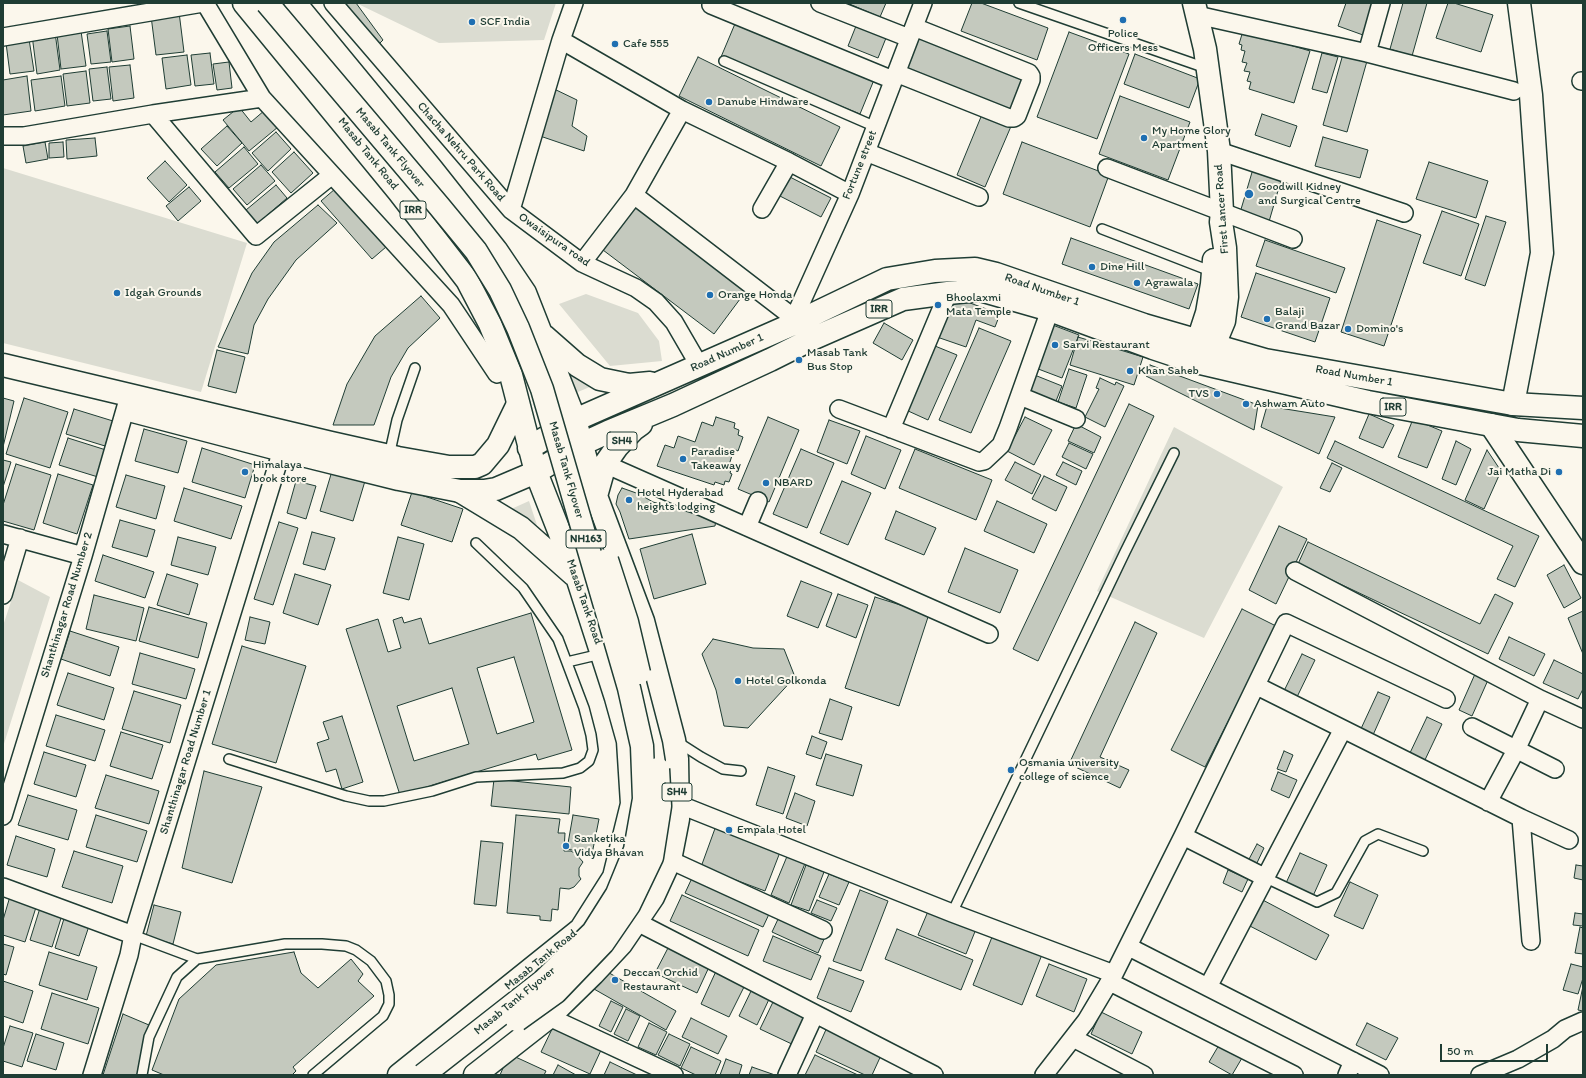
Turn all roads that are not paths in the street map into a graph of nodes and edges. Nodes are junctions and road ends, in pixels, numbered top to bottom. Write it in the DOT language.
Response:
graph roads {
  1 [pos="204,3"];
  2 [pos="244,3"];
  3 [pos="267,3"];
  4 [pos="285,3"];
  5 [pos="295,3"];
  6 [pos="333,3"];
  7 [pos="574,3"];
  8 [pos="820,3"];
  9 [pos="923,3"];
  10 [pos="1019,3"];
  11 [pos="1381,3"];
  12 [pos="1518,3"];
  13 [pos="711,5"];
  14 [pos="1196,9"];
  15 [pos="315,27"];
  16 [pos="911,32"];
  17 [pos="3,37"];
  18 [pos="561,40"];
  19 [pos="286,53"];
  20 [pos="1368,53"];
  21 [pos="724,61"];
  22 [pos="1208,68"];
  23 [pos="894,77"];
  24 [pos="1514,91"];
  25 [pos="262,98"];
  26 [pos="682,110"];
  27 [pos="153,114"];
  28 [pos="876,127"];
  29 [pos="3,136"];
  30 [pos="1219,151"];
  31 [pos="866,152"];
  32 [pos="789,162"];
  33 [pos="1107,168"];
  34 [pos="332,174"];
  35 [pos="850,194"];
  36 [pos="634,196"];
  37 [pos="979,197"];
  38 [pos="762,209"];
  39 [pos="511,210"];
  40 [pos="1404,213"];
  41 [pos="1222,217"];
  42 [pos="1102,229"];
  43 [pos="1293,239"];
  44 [pos="582,263"];
  45 [pos="1213,272"];
  46 [pos="948,292"];
  47 [pos="1050,310"];
  48 [pos="792,321"];
  49 [pos="542,334"];
  50 [pos="1202,353"];
  51 [pos="3,365"];
  52 [pos="699,365"];
  53 [pos="415,368"];
  54 [pos="497,374"];
  55 [pos="3,380"];
  56 [pos="662,382"];
  57 [pos="1020,396"];
  58 [pos="128,402"];
  59 [pos="518,404"];
  60 [pos="1513,404"];
  61 [pos="673,405"];
  62 [pos="1583,408"];
  63 [pos="839,409"];
  64 [pos="1076,419"];
  65 [pos="575,420"];
  66 [pos="1490,425"];
  67 [pos="891,429"];
  68 [pos="1583,436"];
  69 [pos="582,444"];
  70 [pos="529,448"];
  71 [pos="282,450"];
  72 [pos="1174,453"];
  73 [pos="388,456"];
  74 [pos="605,464"];
  75 [pos="536,472"];
  76 [pos="460,491"];
  77 [pos="596,496"];
  78 [pos="758,501"];
  79 [pos="747,527"];
  80 [pos="3,534"];
  81 [pos="20,538"];
  82 [pos="476,543"];
  83 [pos="83,556"];
  84 [pos="1583,564"];
  85 [pos="1295,571"];
  86 [pos="577,577"];
  87 [pos="629,584"];
  88 [pos="3,595"];
  89 [pos="585,602"];
  90 [pos="643,621"];
  91 [pos="989,634"];
  92 [pos="599,645"];
  93 [pos="567,662"];
  94 [pos="1257,686"];
  95 [pos="1446,699"];
  96 [pos="1540,699"];
  97 [pos="1583,719"];
  98 [pos="1472,727"];
  99 [pos="1343,729"];
  100 [pos="674,740"];
  101 [pos="1516,750"];
  102 [pos="229,759"];
  103 [pos="1555,769"];
  104 [pos="741,771"];
  105 [pos="1488,802"];
  106 [pos="678,804"];
  107 [pos="3,816"];
  108 [pos="1521,818"];
  109 [pos="1183,836"];
  110 [pos="1569,840"];
  111 [pos="1423,851"];
  112 [pos="670,860"];
  113 [pos="1266,878"];
  114 [pos="3,887"];
  115 [pos="952,913"];
  116 [pos="637,922"];
  117 [pos="823,930"];
  118 [pos="133,935"];
  119 [pos="1531,941"];
  120 [pos="1129,947"];
  121 [pos="197,959"];
  122 [pos="1112,978"];
  123 [pos="1208,987"];
  124 [pos="815,1014"];
  125 [pos="549,1017"];
  126 [pos="1583,1020"];
  127 [pos="1073,1038"];
  128 [pos="1350,1068"];
  129 [pos="927,1073"];
  130 [pos="92,1075"];
  131 [pos="142,1075"];
  132 [pos="313,1075"];
  133 [pos="399,1075"];
  134 [pos="423,1075"];
  135 [pos="444,1075"];
  136 [pos="475,1075"];
  137 [pos="674,1075"];
  138 [pos="787,1075"];
  139 [pos="1044,1075"];
  140 [pos="1144,1075"];
  141 [pos="1294,1075"];
  142 [pos="1380,1075"];
  143 [pos="1480,1075"];
  1 -- 17 [label="street"];
  1 -- 25 [label="street"];
  2 -- 19 [label="main road, Masab Tank Road / IRR"];
  3 -- 134 [label="main road, Masab Tank Flyover / NH163, bridge"];
  4 -- 135 [label="main road, Masab Tank Flyover / NH163, bridge"];
  5 -- 15 [label="main road, IRR"];
  6 -- 39 [label="street, Chacha Nehru Park Road"];
  7 -- 18 [label="street, Chacha Nehru Park Road"];
  8 -- 16 [label="street"];
  9 -- 16 [label="street, Fortune street"];
  10 -- 22 [label="lane"];
  11 -- 20 [label="street"];
  12 -- 60 [label="main road"];
  13 -- 23 [label="street"];
  14 -- 20 [label="street"];
  14 -- 22 [label="main road, First Lancer Road"];
  15 -- 19 [label="main road"];
  15 -- 49 [label="main road, IRR"];
  16 -- 23 [label="street, Fortune street"];
  16 -- 23 [label="street"];
  18 -- 26 [label="street"];
  18 -- 39 [label="street, Chacha Nehru Park Road"];
  19 -- 59 [label="main road, Masab Tank Road / IRR"];
  20 -- 24 [label="street"];
  21 -- 28 [label="lane"];
  22 -- 30 [label="main road, First Lancer Road"];
  23 -- 28 [label="street, Fortune street"];
  25 -- 27 [label="street"];
  25 -- 34 [label="street"];
  26 -- 32 [label="street"];
  26 -- 36 [label="street"];
  27 -- 29 [label="street"];
  27 -- 34 [label="street"];
  28 -- 31 [label="street, Fortune street"];
  30 -- 40 [label="street"];
  30 -- 41 [label="main road, First Lancer Road"];
  31 -- 35 [label="street, Fortune street"];
  31 -- 37 [label="street"];
  32 -- 35 [label="street"];
  32 -- 38 [label="street"];
  33 -- 41 [label="street"];
  34 -- 54 [label="street"];
  35 -- 48 [label="street, Fortune street"];
  36 -- 44 [label="street"];
  36 -- 48 [label="street"];
  39 -- 44 [label="street, Owaisipura road"];
  41 -- 43 [label="street"];
  41 -- 45 [label="main road"];
  41 -- 50 [label="main road, First Lancer Road"];
  42 -- 45 [label="lane"];
  44 -- 52 [label="street, Owaisipura road"];
  45 -- 50 [label="main road"];
  46 -- 47 [label="main road, Road Number 1 / IRR"];
  46 -- 61 [label="main road, Road Number 1 / IRR"];
  46 -- 67 [label="street"];
  47 -- 50 [label="main road, Road Number 1 / IRR"];
  47 -- 57 [label="street"];
  48 -- 50 [label="main road, Road Number 1 / IRR"];
  48 -- 52 [label="main road, Road Number 1 / IRR"];
  49 -- 56 [label="main road, IRR"];
  49 -- 65 [label="main road, SH4"];
  50 -- 60 [label="main road, Road Number 1 / IRR"];
  50 -- 66 [label="main road, Road Number 1 / IRR"];
  51 -- 58 [label="main road"];
  52 -- 56 [label="main road, Road Number 1 / IRR"];
  53 -- 73 [label="lane"];
  55 -- 58 [label="main road"];
  56 -- 65 [label="main road, Road Number 1 / IRR"];
  57 -- 64 [label="street"];
  57 -- 67 [label="street"];
  58 -- 71 [label="main road"];
  58 -- 73 [label="main road"];
  58 -- 83 [label="street, Shanthinagar Road Number 2"];
  59 -- 70 [label="main road, Masab Tank Road / IRR"];
  59 -- 73 [label="main road"];
  60 -- 62 [label="main road, Road Number 1 / IRR"];
  61 -- 69 [label="main road, Road Number 1 / IRR"];
  61 -- 74 [label="main road, SH4"];
  63 -- 67 [label="street"];
  65 -- 69 [label="main road, SH4"];
  65 -- 70 [label="main road, Road Number 1 / IRR"];
  66 -- 68 [label="main road, Road Number 1 / IRR"];
  66 -- 84 [label="main road"];
  69 -- 75 [label="main road, Road Number 1 / IRR"];
  69 -- 77 [label="main road, SH4"];
  70 -- 75 [label="main road, Masab Tank Road / IRR"];
  71 -- 76 [label="main road"];
  71 -- 118 [label="street, Shanthinagar Road Number 1"];
  72 -- 115 [label="lane"];
  74 -- 77 [label="main road, SH4"];
  74 -- 79 [label="street"];
  75 -- 76 [label="main road, Road Number 1"];
  75 -- 86 [label="main road, Masab Tank Road"];
  76 -- 86 [label="main road"];
  77 -- 87 [label="main road, SH4"];
  78 -- 79 [label="street"];
  79 -- 91 [label="street"];
  80 -- 81 [label="street"];
  81 -- 83 [label="street"];
  81 -- 88 [label="street"];
  82 -- 93 [label="lane"];
  83 -- 107 [label="street, Shanthinagar Road Number 2"];
  85 -- 96 [label="street"];
  86 -- 89 [label="main road, Masab Tank Road"];
  87 -- 89 [label="main road"];
  87 -- 90 [label="main road, SH4"];
  89 -- 92 [label="main road, Masab Tank Road"];
  90 -- 92 [label="main road"];
  90 -- 100 [label="main road, SH4"];
  92 -- 93 [label="lane"];
  92 -- 133 [label="main road, Masab Tank Road"];
  93 -- 102 [label="lane"];
  94 -- 95 [label="street"];
  94 -- 99 [label="street"];
  94 -- 109 [label="street"];
  96 -- 97 [label="street"];
  96 -- 101 [label="street"];
  98 -- 101 [label="street"];
  99 -- 105 [label="street"];
  99 -- 113 [label="street"];
  100 -- 104 [label="lane"];
  100 -- 106 [label="main road, SH4"];
  101 -- 103 [label="street"];
  101 -- 105 [label="street"];
  105 -- 108 [label="street"];
  106 -- 112 [label="main road, SH4"];
  106 -- 115 [label="street"];
  108 -- 110 [label="street"];
  108 -- 119 [label="street"];
  109 -- 113 [label="street"];
  109 -- 120 [label="street"];
  111 -- 113 [label="lane"];
  112 -- 116 [label="main road, SH4"];
  112 -- 117 [label="street"];
  113 -- 123 [label="street"];
  114 -- 118 [label="street"];
  115 -- 122 [label="street"];
  116 -- 124 [label="street"];
  116 -- 125 [label="main road, SH4"];
  118 -- 121 [label="lane"];
  118 -- 130 [label="street, Shanthinagar Road Number 1"];
  120 -- 122 [label="street"];
  120 -- 123 [label="street"];
  121 -- 131 [label="lane"];
  121 -- 132 [label="lane"];
  122 -- 127 [label="street"];
  122 -- 141 [label="street"];
  123 -- 128 [label="street"];
  124 -- 129 [label="street"];
  124 -- 138 [label="street"];
  125 -- 136 [label="main road, SH4"];
  125 -- 137 [label="street"];
  126 -- 143 [label="street"];
  127 -- 139 [label="street"];
  127 -- 140 [label="street"];
  128 -- 142 [label="street"];
}
